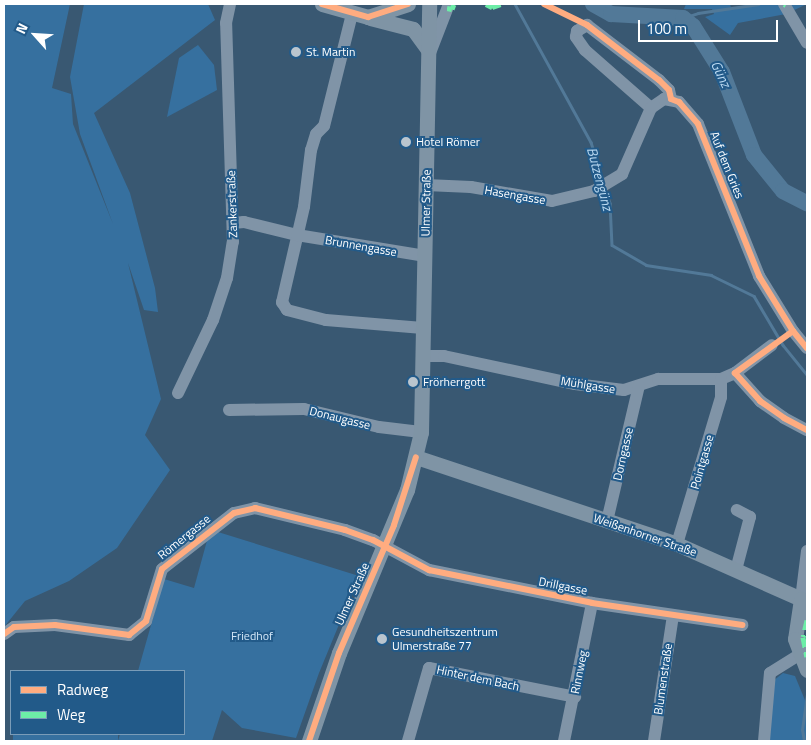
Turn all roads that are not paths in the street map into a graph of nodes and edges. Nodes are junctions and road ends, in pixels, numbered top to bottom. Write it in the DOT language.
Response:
graph roads {
  1 [pos="230,4"];
  2 [pos="322,4"];
  3 [pos="408,4"];
  4 [pos="429,4"];
  5 [pos="449,4"];
  6 [pos="785,5"];
  7 [pos="352,14"];
  8 [pos="368,17"];
  9 [pos="807,43"];
  10 [pos="430,53"];
  11 [pos="671,99"];
  12 [pos="651,108"];
  13 [pos="426,186"];
  14 [pos="234,223"];
  15 [pos="297,235"];
  16 [pos="425,256"];
  17 [pos="423,328"];
  18 [pos="772,345"];
  19 [pos="807,348"];
  20 [pos="424,356"];
  21 [pos="736,373"];
  22 [pos="721,379"];
  23 [pos="638,386"];
  24 [pos="178,393"];
  25 [pos="229,410"];
  26 [pos="807,430"];
  27 [pos="421,432"];
  28 [pos="416,457"];
  29 [pos="737,510"];
  30 [pos="607,521"];
  31 [pos="677,544"];
  32 [pos="384,548"];
  33 [pos="807,551"];
  34 [pos="736,570"];
  35 [pos="804,600"];
  36 [pos="592,603"];
  37 [pos="673,616"];
  38 [pos="742,625"];
  39 [pos="4,634"];
  40 [pos="799,655"];
  41 [pos="807,670"];
  42 [pos="575,696"];
  43 [pos="309,741"];
  44 [pos="408,741"];
  45 [pos="564,741"];
  46 [pos="654,741"];
  47 [pos="764,741"];
  1 -- 14 [label="street, Zankerstraße"];
  2 -- 7 [label="main road"];
  3 -- 8 [label="main road"];
  4 -- 10 [label="main road, Ulmer Straße"];
  5 -- 10 [label="street"];
  6 -- 9 [label="street"];
  7 -- 8 [label="main road"];
  7 -- 15 [label="street"];
  8 -- 10 [label="main road"];
  10 -- 13 [label="main road, Ulmer Straße"];
  11 -- 12 [label="street"];
  11 -- 12 [label="street, Auf dem Gries"];
  11 -- 19 [label="street, Auf dem Gries"];
  12 -- 13 [label="street, Hasengasse"];
  13 -- 16 [label="main road, Ulmer Straße"];
  14 -- 15 [label="street, Brunnengasse"];
  14 -- 24 [label="street, Zankerstraße"];
  15 -- 16 [label="street, Brunnengasse"];
  15 -- 17 [label="street"];
  16 -- 17 [label="main road, Ulmer Straße"];
  17 -- 20 [label="main road, Ulmer Straße"];
  18 -- 21 [label="street, Mühlgasse"];
  20 -- 23 [label="street, Mühlgasse"];
  20 -- 27 [label="main road, Ulmer Straße"];
  21 -- 22 [label="street, Mühlgasse"];
  21 -- 26 [label="street"];
  22 -- 23 [label="street, Mühlgasse"];
  22 -- 31 [label="street, Pointgasse"];
  23 -- 30 [label="street, Dorngasse"];
  25 -- 27 [label="street, Donaugasse"];
  27 -- 28 [label="main road, Ulmer Straße"];
  28 -- 30 [label="main road, Weißenhorner Straße"];
  28 -- 32 [label="main road, Ulmer Straße"];
  29 -- 34 [label="street"];
  30 -- 31 [label="main road, Weißenhorner Straße"];
  31 -- 34 [label="main road, Weißenhorner Straße"];
  32 -- 36 [label="street, Drillgasse"];
  32 -- 39 [label="street, Römergasse"];
  32 -- 43 [label="main road, Ulmer Straße"];
  33 -- 35 [label="street"];
  34 -- 35 [label="main road, Weißenhorner Straße"];
  35 -- 40 [label="main road"];
  36 -- 37 [label="street, Drillgasse"];
  36 -- 42 [label="street, Rinnweg"];
  37 -- 38 [label="street, Drillgasse"];
  37 -- 46 [label="street, Blumenstraße"];
  40 -- 41 [label="main road"];
  40 -- 47 [label="street"];
  42 -- 44 [label="street, Hinter dem Bach"];
  42 -- 45 [label="street, Rinnweg"];
}
